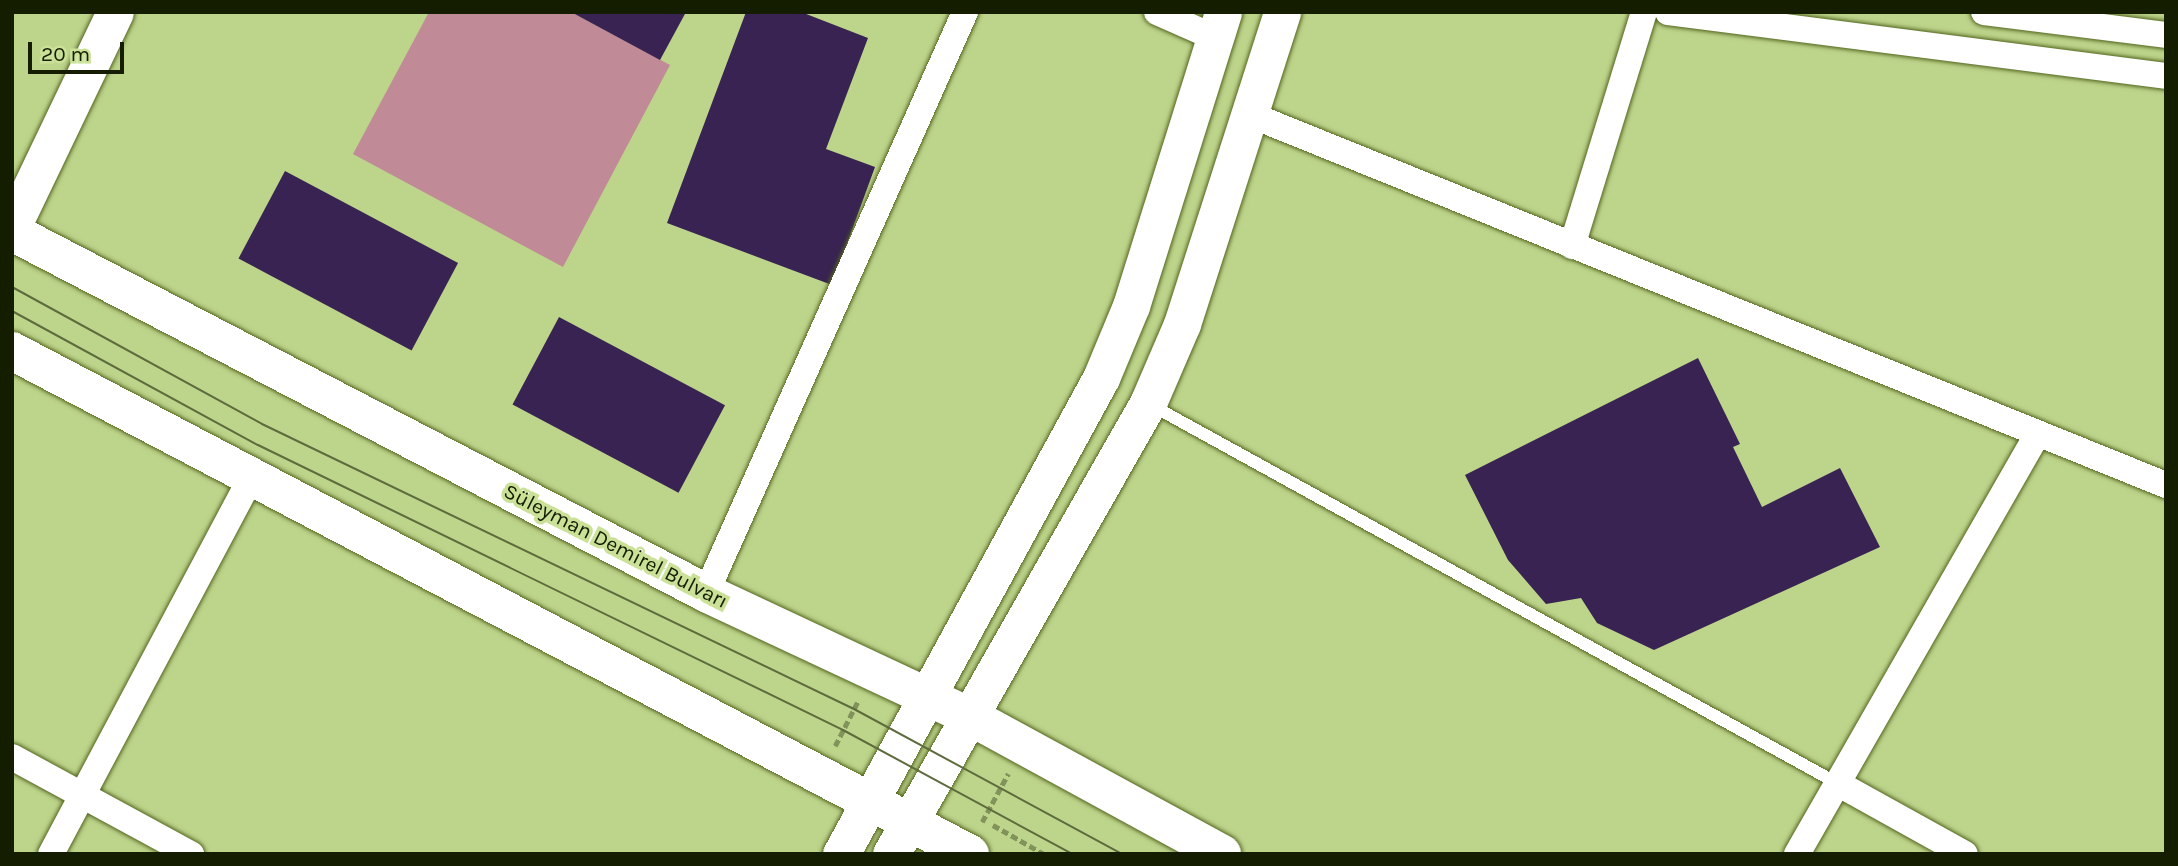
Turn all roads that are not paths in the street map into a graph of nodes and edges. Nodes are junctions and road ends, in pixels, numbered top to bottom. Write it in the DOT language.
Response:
graph roads {
  1 [pos="115,12"];
  2 [pos="965,12"];
  3 [pos="1157,12"];
  4 [pos="1282,12"];
  5 [pos="1644,12"];
  6 [pos="1668,12"];
  7 [pos="1984,12"];
  8 [pos="1703,15"];
  9 [pos="1219,25"];
  10 [pos="2166,35"];
  11 [pos="2166,76"];
  12 [pos="1251,115"];
  13 [pos="12,230"];
  14 [pos="1572,246"];
  15 [pos="12,351"];
  16 [pos="1148,403"];
  17 [pos="2037,435"];
  18 [pos="250,480"];
  19 [pos="2166,485"];
  20 [pos="706,593"];
  21 [pos="925,697"];
  22 [pos="971,717"];
  23 [pos="12,757"];
  24 [pos="1837,783"];
  25 [pos="83,796"];
  26 [pos="869,800"];
  27 [pos="900,838"];
  28 [pos="974,842"];
  29 [pos="51,854"];
  30 [pos="191,854"];
  31 [pos="841,854"];
  32 [pos="1222,854"];
  33 [pos="1797,854"];
  34 [pos="1965,854"];
  1 -- 13 [label="street"];
  2 -- 20 [label="street"];
  3 -- 9 [label="street"];
  4 -- 12 [label="street"];
  5 -- 14 [label="street"];
  6 -- 8 [label="street"];
  7 -- 10 [label="street"];
  8 -- 11 [label="street"];
  9 -- 21 [label="street"];
  12 -- 14 [label="street"];
  12 -- 16 [label="street"];
  13 -- 20 [label="main road, Süleyman Demirel Bulvarı"];
  14 -- 17 [label="street"];
  15 -- 18 [label="main road"];
  16 -- 22 [label="street"];
  16 -- 24 [label="lane"];
  17 -- 19 [label="street"];
  17 -- 24 [label="street"];
  18 -- 25 [label="street"];
  18 -- 26 [label="main road"];
  20 -- 21 [label="main road, Süleyman Demirel Bulvarı"];
  21 -- 22 [label="main road, Süleyman Demirel Bulvarı"];
  21 -- 26 [label="street"];
  22 -- 27 [label="street"];
  22 -- 32 [label="main road, Süleyman Demirel Bulvarı"];
  23 -- 25 [label="street"];
  24 -- 33 [label="street"];
  24 -- 34 [label="street"];
  25 -- 29 [label="street"];
  25 -- 30 [label="street"];
  26 -- 27 [label="main road"];
  26 -- 31 [label="street"];
  27 -- 28 [label="main road"];
}
